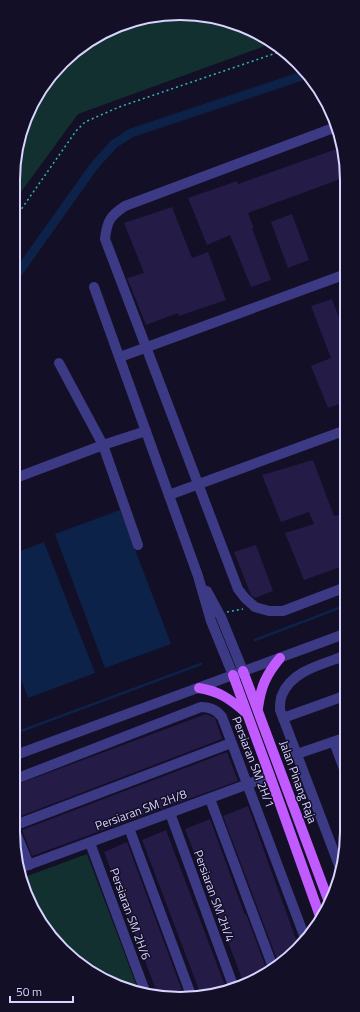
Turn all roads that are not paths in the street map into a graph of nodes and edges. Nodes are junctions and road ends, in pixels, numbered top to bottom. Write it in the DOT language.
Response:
graph roads {
  1 [pos="332,129"];
  2 [pos="340,276"];
  3 [pos="94,287"];
  4 [pos="147,348"];
  5 [pos="120,357"];
  6 [pos="59,363"];
  7 [pos="146,432"];
  8 [pos="340,432"];
  9 [pos="103,445"];
  10 [pos="20,476"];
  11 [pos="199,484"];
  12 [pos="169,495"];
  13 [pos="138,545"];
  14 [pos="198,576"];
  15 [pos="340,589"];
  16 [pos="340,636"];
  17 [pos="280,658"];
  18 [pos="340,658"];
  19 [pos="243,671"];
  20 [pos="233,675"];
  21 [pos="199,688"];
  22 [pos="340,698"];
  23 [pos="258,711"];
  24 [pos="247,713"];
  25 [pos="283,718"];
  26 [pos="340,740"];
  27 [pos="231,742"];
  28 [pos="334,742"];
  29 [pos="20,753"];
  30 [pos="297,754"];
  31 [pos="340,758"];
  32 [pos="270,776"];
  33 [pos="20,777"];
  34 [pos="247,785"];
  35 [pos="210,799"];
  36 [pos="170,813"];
  37 [pos="20,823"];
  38 [pos="129,828"];
  39 [pos="90,842"];
  40 [pos="337,861"];
  41 [pos="24,867"];
  42 [pos="327,896"];
  43 [pos="319,912"];
  44 [pos="303,933"];
  45 [pos="271,963"];
  46 [pos="232,983"];
  47 [pos="144,988"];
  48 [pos="190,992"];
  1 -- 4 [label="street"];
  2 -- 4 [label="street"];
  3 -- 5 [label="street"];
  4 -- 5 [label="street"];
  4 -- 11 [label="street"];
  5 -- 7 [label="street"];
  6 -- 9 [label="street"];
  7 -- 9 [label="street"];
  7 -- 12 [label="street"];
  8 -- 11 [label="street"];
  9 -- 10 [label="street"];
  9 -- 13 [label="street"];
  11 -- 12 [label="street"];
  11 -- 15 [label="street"];
  12 -- 14 [label="street"];
  14 -- 19 [label="street"];
  14 -- 20 [label="street"];
  16 -- 17 [label="street"];
  17 -- 19 [label="street"];
  17 -- 23 [label="main road"];
  18 -- 25 [label="street"];
  19 -- 20 [label="street"];
  19 -- 23 [label="main road, Jalan Pinang Raja"];
  20 -- 21 [label="street"];
  20 -- 24 [label="main road"];
  21 -- 24 [label="main road"];
  21 -- 29 [label="street"];
  22 -- 25 [label="street"];
  23 -- 42 [label="main road, Jalan Pinang Raja"];
  24 -- 32 [label="main road"];
  25 -- 30 [label="street"];
  26 -- 28 [label="street"];
  27 -- 33 [label="street, Persiaran SM 2H/1"];
  27 -- 34 [label="street, Persiaran SM 2H/1"];
  27 -- 37 [label="street"];
  28 -- 30 [label="street"];
  28 -- 31 [label="street"];
  30 -- 40 [label="street"];
  32 -- 34 [label="street, Persiaran SM 2H/8"];
  32 -- 43 [label="main road"];
  34 -- 35 [label="street, Persiaran SM 2H/8"];
  34 -- 44 [label="street, Persiaran SM 2H/1"];
  35 -- 36 [label="street, Persiaran SM 2H/8"];
  35 -- 45 [label="street"];
  36 -- 38 [label="street, Persiaran SM 2H/8"];
  36 -- 46 [label="street, Persiaran SM 2H/4"];
  38 -- 39 [label="street, Persiaran SM 2H/8"];
  38 -- 48 [label="street"];
  39 -- 41 [label="street, Persiaran SM 2H/8"];
  39 -- 47 [label="street, Persiaran SM 2H/6"];
}
